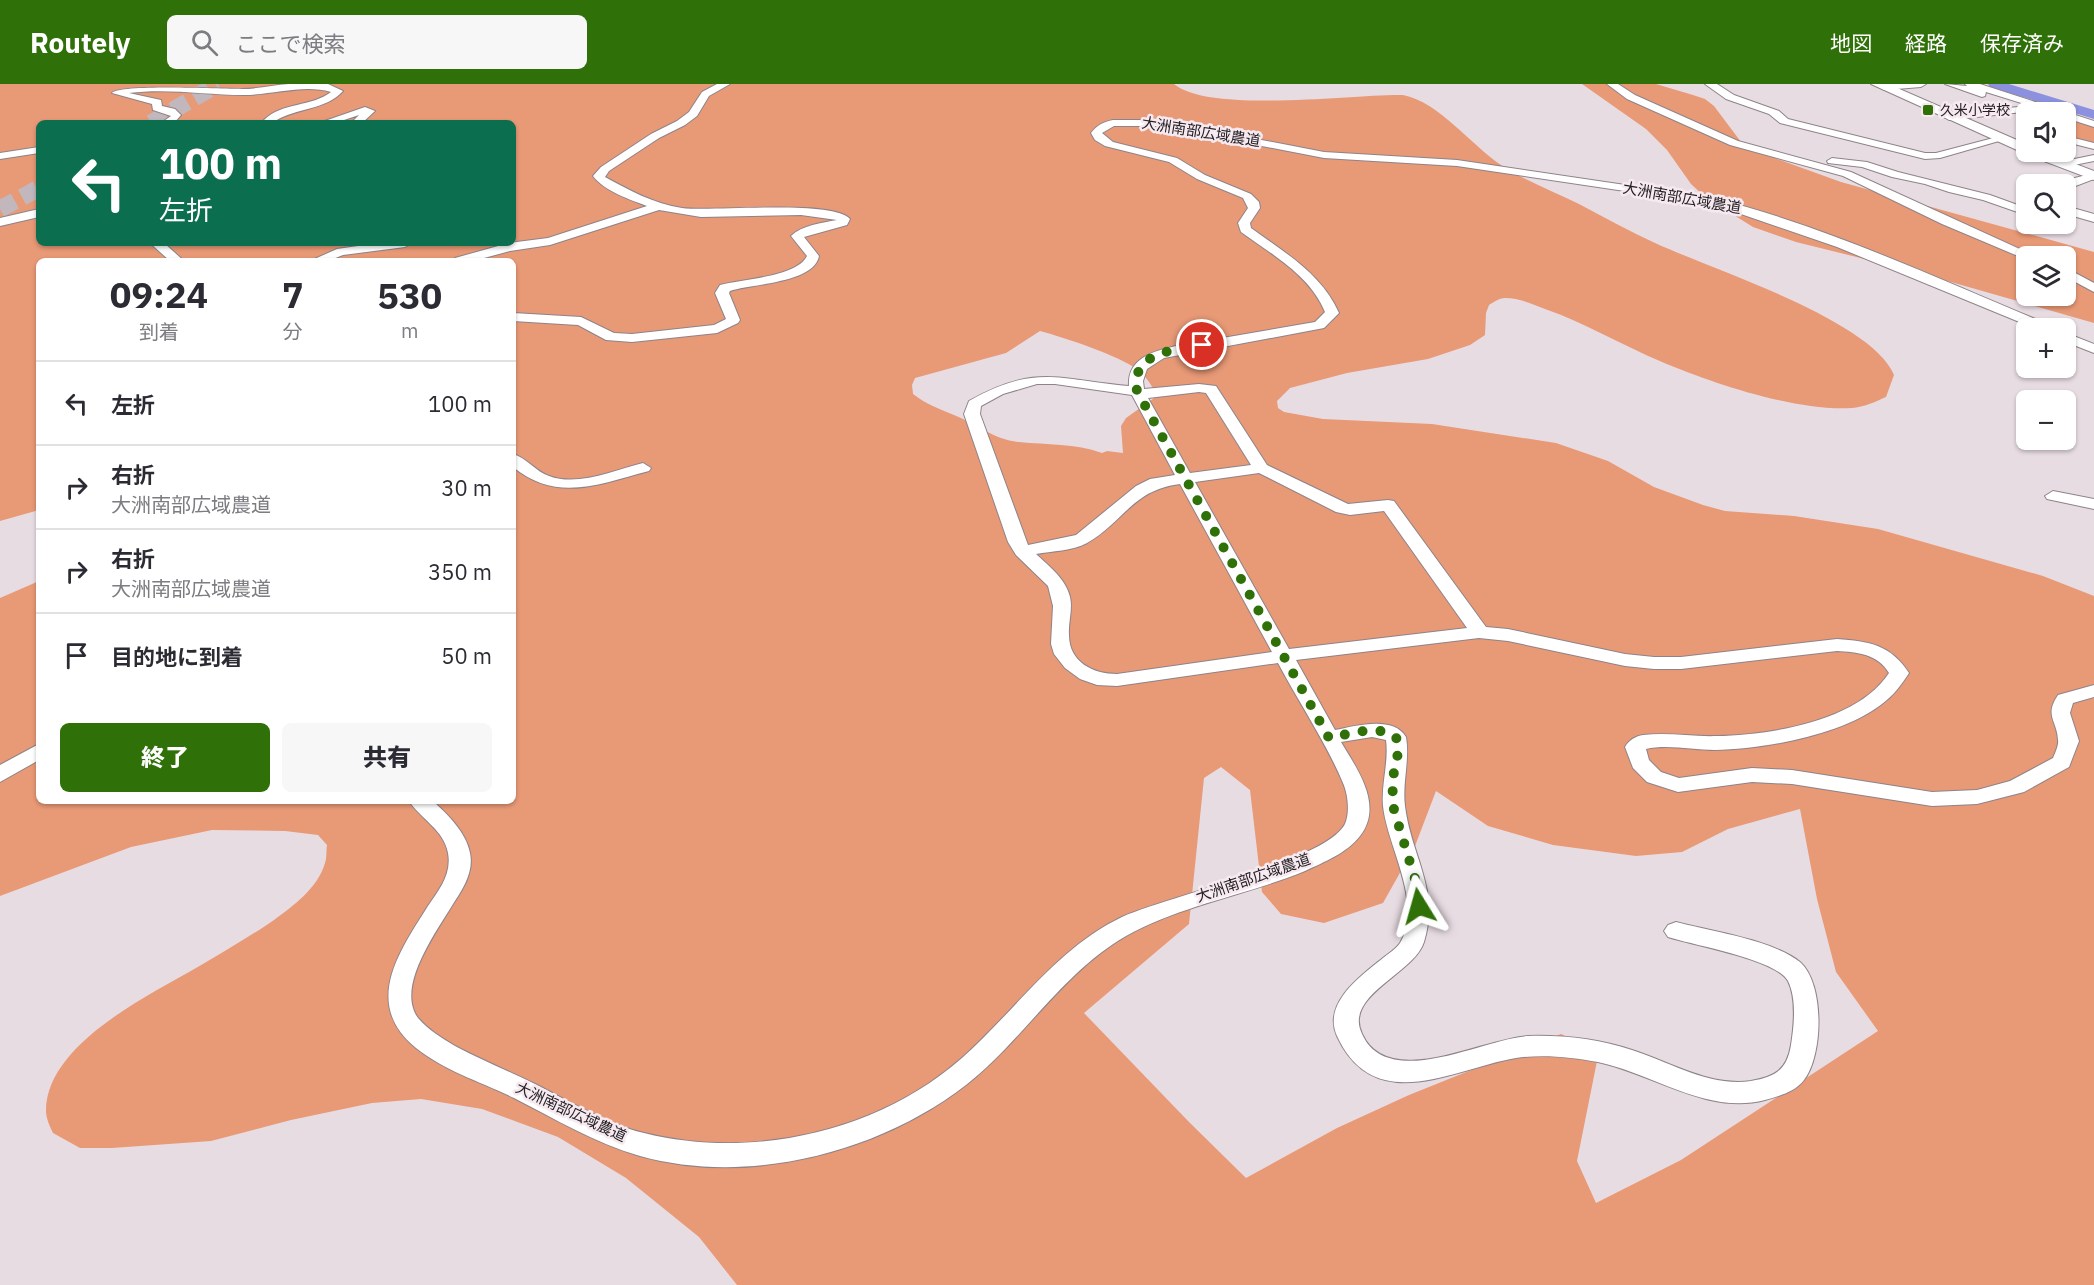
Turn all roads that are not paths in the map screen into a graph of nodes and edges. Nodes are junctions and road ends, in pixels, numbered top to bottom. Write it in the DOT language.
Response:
graph roads {
  1 [pos="725,84"];
  2 [pos="1612,84"];
  3 [pos="1710,84"];
  4 [pos="1921,84"];
  5 [pos="1950,84"];
  6 [pos="1970,84"];
  7 [pos="1881,86"];
  8 [pos="2027,102"];
  9 [pos="2016,106"];
  10 [pos="2016,112"];
  11 [pos="1949,117"];
  12 [pos="2076,118"];
  13 [pos="172,120"];
  14 [pos="269,120"];
  15 [pos="333,120"];
  16 [pos="360,120"];
  17 [pos="2094,124"];
  18 [pos="2001,139"];
  19 [pos="2076,142"];
  20 [pos="2016,145"];
  21 [pos="2094,146"];
  22 [pos="36,150"];
  23 [pos="1764,153"];
  24 [pos="0,156"];
  25 [pos="2094,158"];
  26 [pos="2059,162"];
  27 [pos="2064,164"];
  28 [pos="2094,176"];
  29 [pos="2076,180"];
  30 [pos="659,206"];
  31 [pos="2016,208"];
  32 [pos="2076,213"];
  33 [pos="36,214"];
  34 [pos="2094,218"];
  35 [pos="0,222"];
  36 [pos="160,246"];
  37 [pos="384,246"];
  38 [pos="516,246"];
  39 [pos="516,246"];
  40 [pos="2016,251"];
  41 [pos="174,258"];
  42 [pos="324,258"];
  43 [pos="470,258"];
  44 [pos="2076,278"];
  45 [pos="2094,288"];
  46 [pos="516,317"];
  47 [pos="2022,318"];
  48 [pos="2076,341"];
  49 [pos="2094,349"];
  50 [pos="1138,393"];
  51 [pos="516,461"];
  52 [pos="643,468"];
  53 [pos="1261,468"];
  54 [pos="1184,476"];
  55 [pos="2053,496"];
  56 [pos="2094,504"];
  57 [pos="1022,551"];
  58 [pos="1479,632"];
  59 [pos="1284,656"];
  60 [pos="2094,691"];
  61 [pos="1329,738"];
  62 [pos="36,753"];
  63 [pos="0,775"];
  64 [pos="423,804"];
  65 [pos="1676,930"];
  1 -- 30 [label="street"];
  2 -- 23 [label="street"];
  3 -- 18 [label="street"];
  4 -- 7 [label="street"];
  5 -- 9 [label="street"];
  6 -- 8 [label="street"];
  7 -- 11 [label="main road"];
  10 -- 11 [label="street"];
  11 -- 18 [label="main road"];
  12 -- 17 [label="street"];
  13 -- 14 [label="street"];
  15 -- 16 [label="street"];
  18 -- 20 [label="main road"];
  19 -- 21 [label="street"];
  22 -- 24 [label="street"];
  23 -- 31 [label="street"];
  23 -- 40 [label="street"];
  25 -- 27 [label="street"];
  26 -- 27 [label="main road"];
  27 -- 28 [label="main road"];
  28 -- 29 [label="street"];
  30 -- 38 [label="street"];
  30 -- 46 [label="street"];
  32 -- 34 [label="street"];
  33 -- 35 [label="street"];
  36 -- 41 [label="street"];
  37 -- 42 [label="street"];
  39 -- 43 [label="street"];
  44 -- 45 [label="street"];
  47 -- 50 [label="street, 大洲南部広域農道"];
  48 -- 49 [label="street"];
  50 -- 53 [label="street"];
  50 -- 54 [label="street, 大洲南部広域農道"];
  50 -- 57 [label="street"];
  51 -- 52 [label="street"];
  53 -- 54 [label="street"];
  53 -- 58 [label="street"];
  54 -- 57 [label="street"];
  54 -- 59 [label="street, 大洲南部広域農道"];
  55 -- 56 [label="street"];
  57 -- 59 [label="street"];
  58 -- 59 [label="street"];
  58 -- 60 [label="street"];
  59 -- 61 [label="street, 大洲南部広域農道"];
  61 -- 64 [label="street, 大洲南部広域農道"];
  61 -- 65 [label="street"];
  62 -- 63 [label="street"];
}
